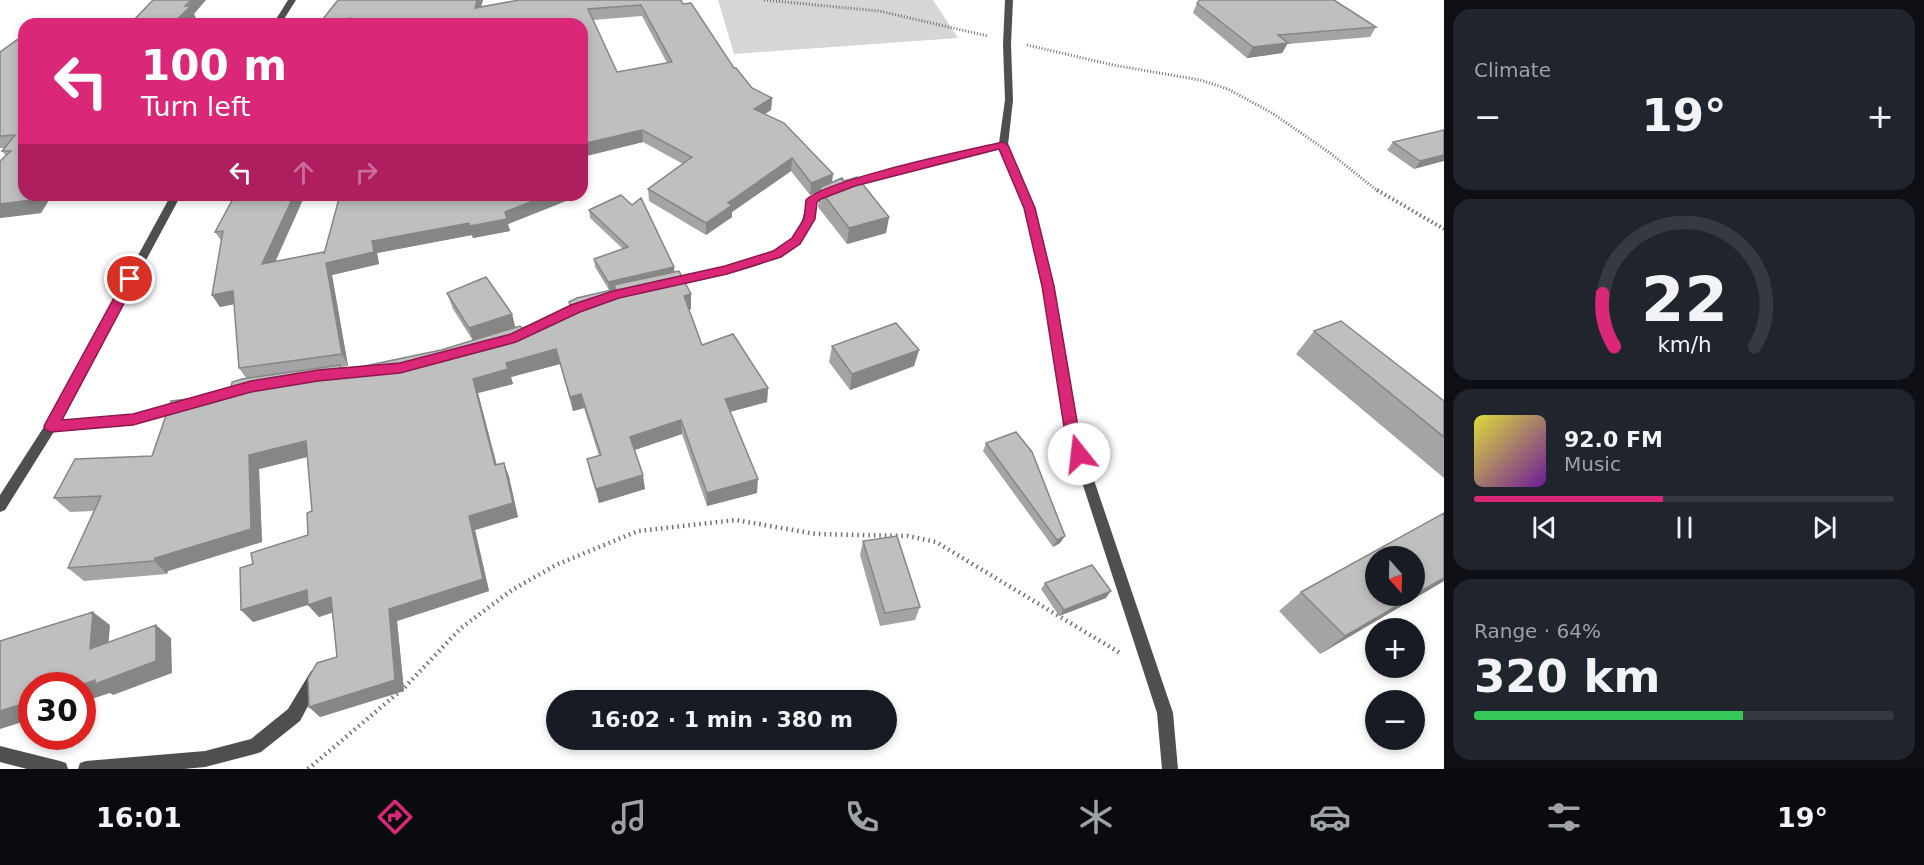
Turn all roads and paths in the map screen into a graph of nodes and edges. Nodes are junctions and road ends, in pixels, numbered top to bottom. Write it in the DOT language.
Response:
graph roads {
  1 [pos="292,0"];
  2 [pos="764,0"];
  3 [pos="1009,0"];
  4 [pos="281,18"];
  5 [pos="1008,40"];
  6 [pos="1003,145"];
  7 [pos="173,201"];
  8 [pos="1444,229"];
  9 [pos="661,285"];
  10 [pos="596,302"];
  11 [pos="526,333"];
  12 [pos="251,386"];
  13 [pos="51,426"];
  14 [pos="0,506"];
  15 [pos="321,666"];
  16 [pos="1152,672"];
  17 [pos="0,754"];
  18 [pos="60,769"];
  19 [pos="86,769"];
  20 [pos="308,769"];
  21 [pos="1170,769"];
  1 -- 4 [label="street"];
  2 -- 5 [label="path"];
  3 -- 5 [label="street"];
  5 -- 6 [label="street"];
  5 -- 8 [label="path"];
  6 -- 9 [label="street"];
  6 -- 16 [label="street"];
  7 -- 13 [label="street"];
  10 -- 11 [label="street"];
  12 -- 13 [label="street"];
  13 -- 14 [label="street"];
  15 -- 19 [label="street"];
  16 -- 20 [label="path"];
  16 -- 21 [label="street"];
  17 -- 18 [label="street"];
}
